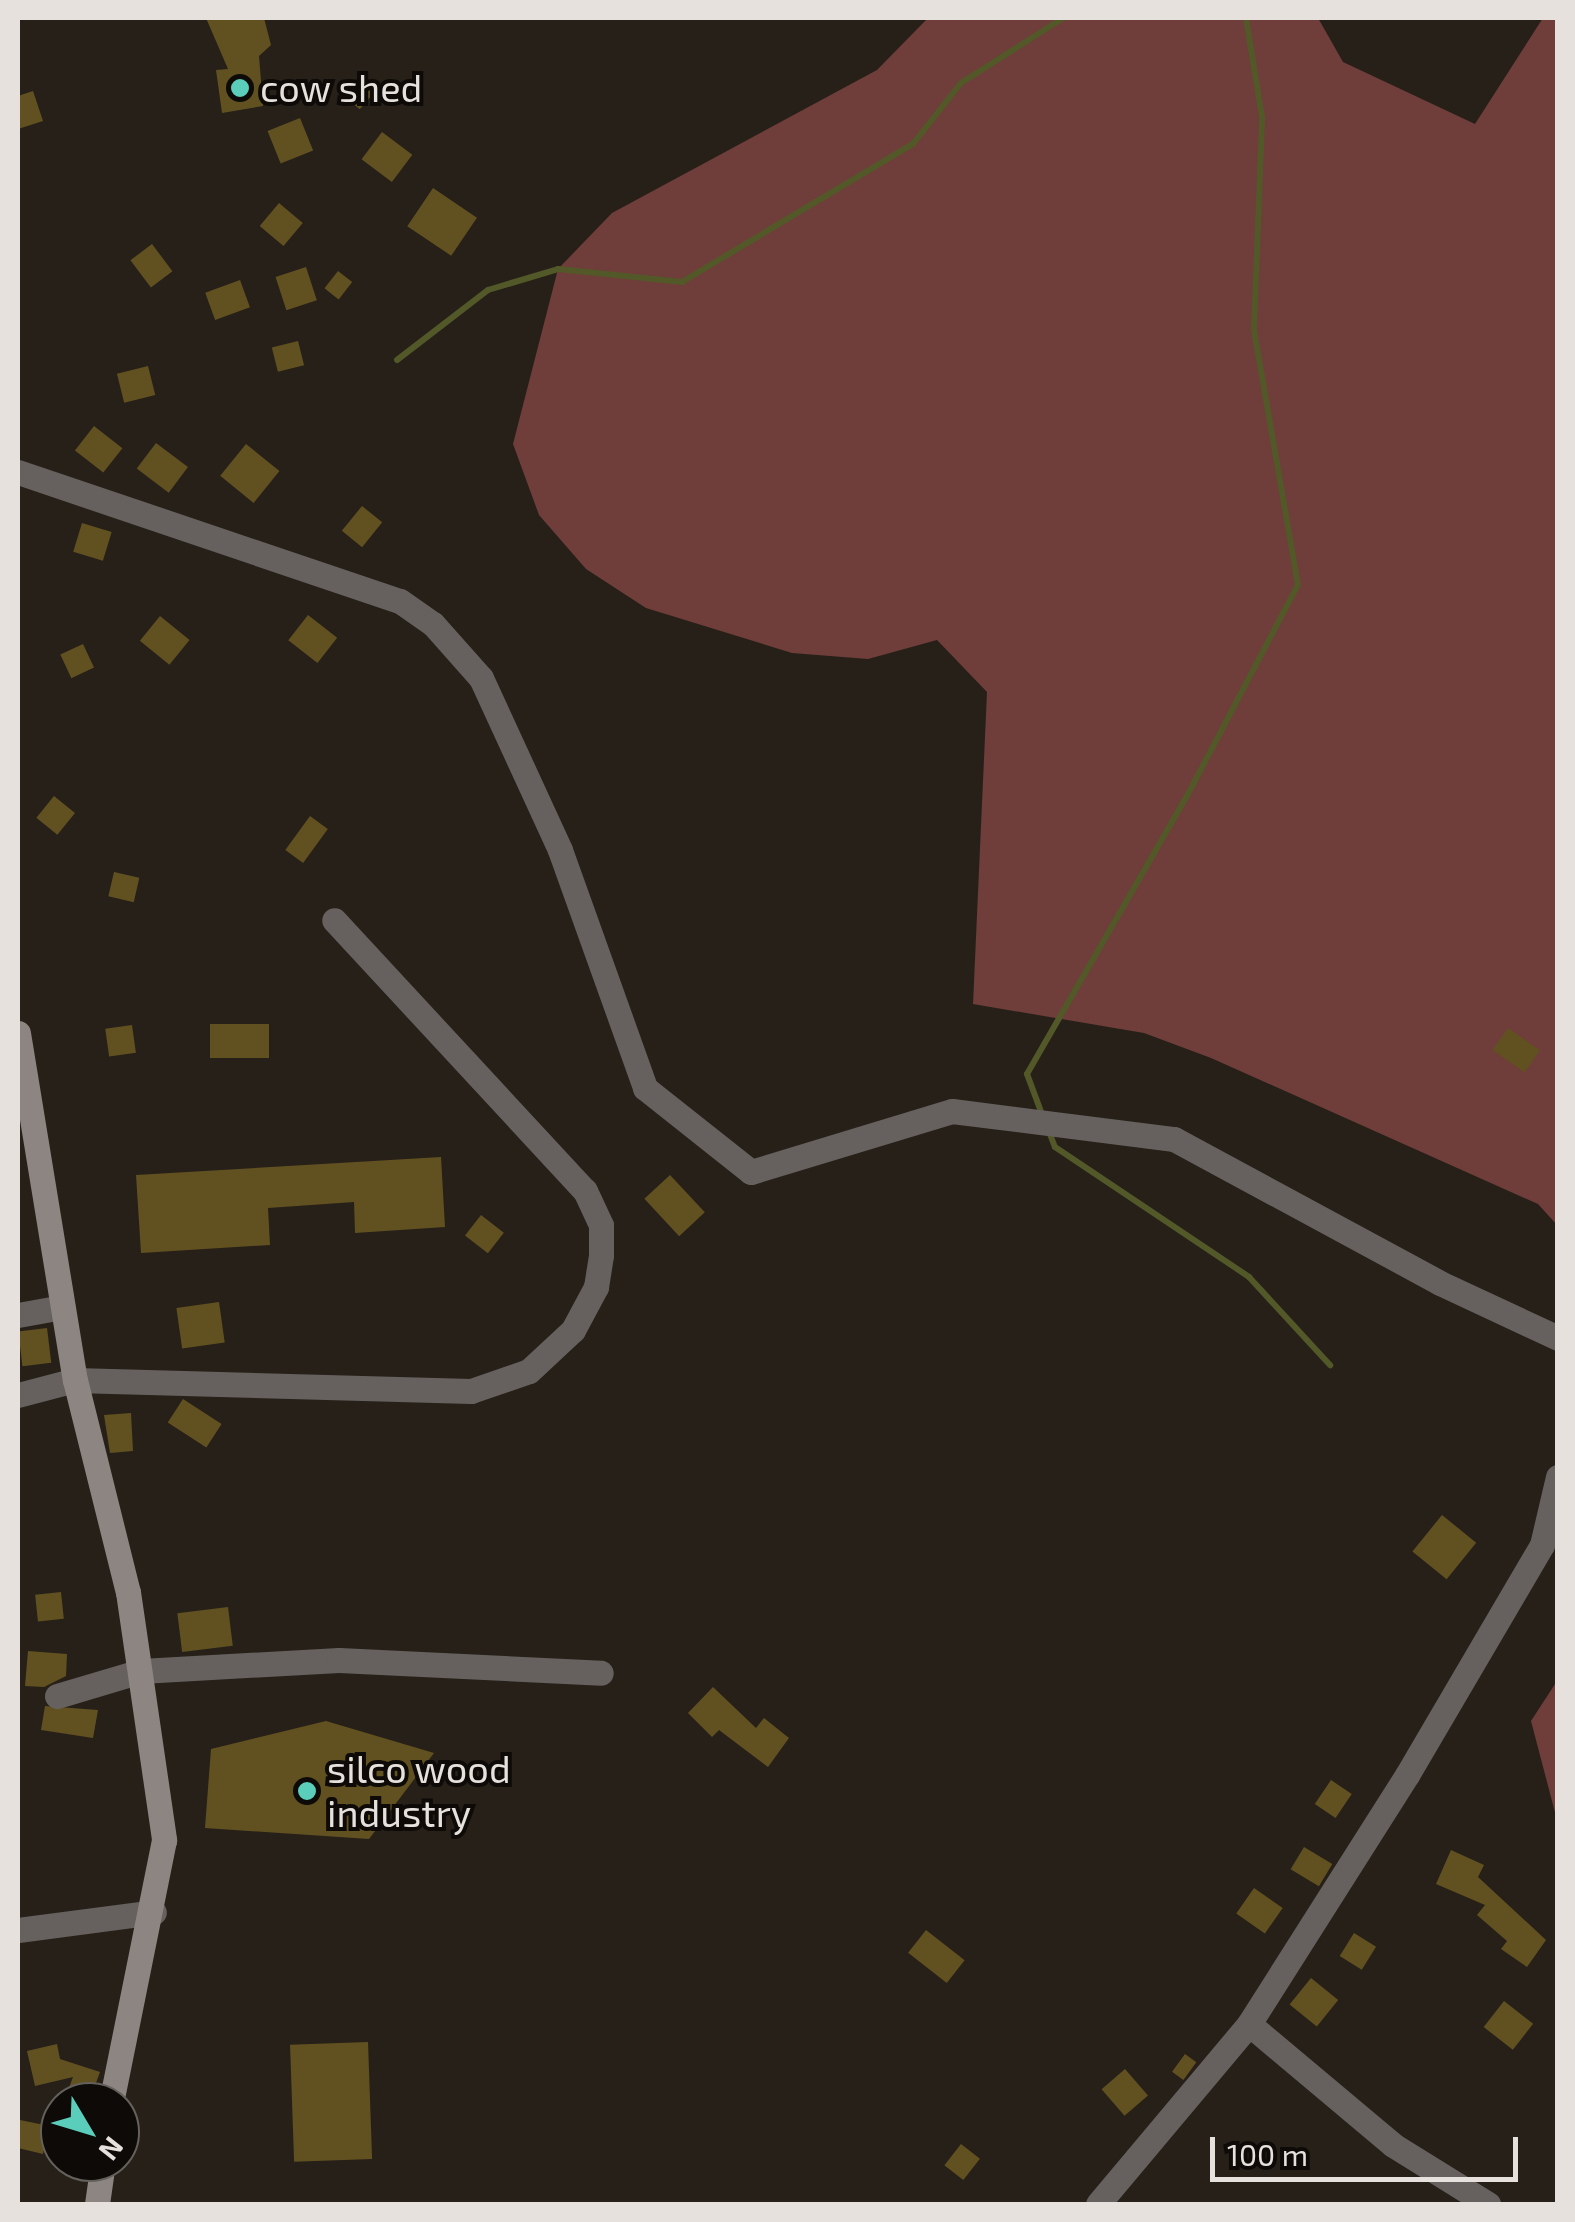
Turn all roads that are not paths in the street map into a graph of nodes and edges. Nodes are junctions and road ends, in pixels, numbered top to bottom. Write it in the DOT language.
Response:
graph roads {
  1 [pos="18,472"];
  2 [pos="334,920"];
  3 [pos="18,1033"];
  4 [pos="62,1308"];
  5 [pos="18,1315"];
  6 [pos="1558,1338"];
  7 [pos="75,1380"];
  8 [pos="18,1395"];
  9 [pos="1558,1477"];
  10 [pos="141,1672"];
  11 [pos="601,1673"];
  12 [pos="57,1696"];
  13 [pos="154,1912"];
  14 [pos="18,1930"];
  15 [pos="1249,2024"];
  16 [pos="116,2082"];
  17 [pos="1098,2204"];
  18 [pos="1488,2204"];
  1 -- 6 [label="street"];
  2 -- 7 [label="street"];
  3 -- 4 [label="main road"];
  4 -- 5 [label="street"];
  4 -- 7 [label="main road"];
  7 -- 8 [label="street"];
  7 -- 10 [label="main road"];
  9 -- 15 [label="street"];
  10 -- 11 [label="street"];
  10 -- 12 [label="street"];
  10 -- 13 [label="main road"];
  13 -- 14 [label="street"];
  13 -- 16 [label="main road"];
  15 -- 17 [label="street"];
  15 -- 18 [label="street"];
}
